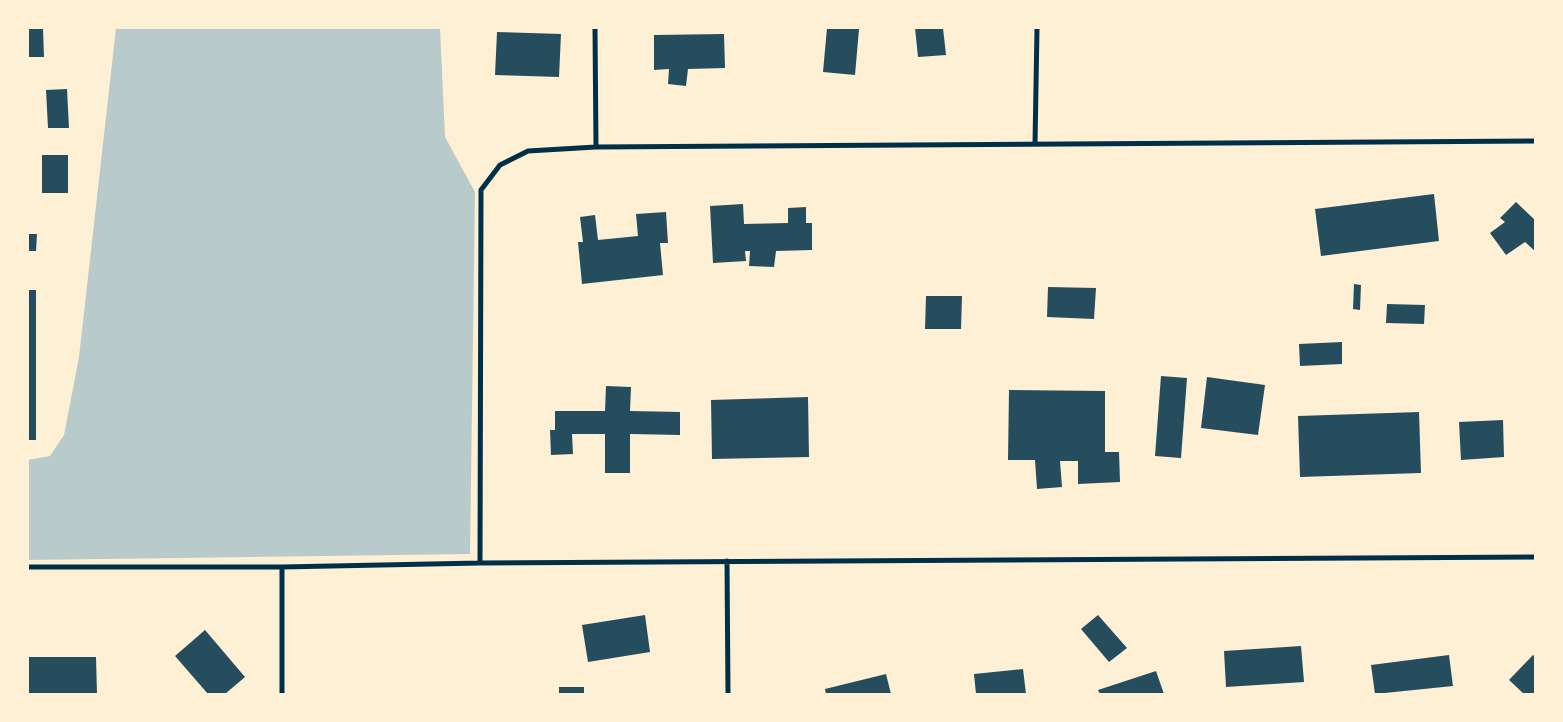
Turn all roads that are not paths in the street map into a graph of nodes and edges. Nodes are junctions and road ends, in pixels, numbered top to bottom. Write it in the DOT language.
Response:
graph roads {
  1 [pos="594,28"];
  2 [pos="1037,28"];
  3 [pos="1536,141"];
  4 [pos="1035,144"];
  5 [pos="596,147"];
  6 [pos="1536,557"];
  7 [pos="727,561"];
  8 [pos="480,563"];
  9 [pos="28,567"];
  10 [pos="282,567"];
  11 [pos="282,694"];
  12 [pos="728,694"];
  1 -- 5 [label="street"];
  2 -- 4 [label="street"];
  3 -- 4 [label="street"];
  4 -- 5 [label="street"];
  5 -- 8 [label="street"];
  6 -- 7 [label="street"];
  7 -- 8 [label="street"];
  7 -- 12 [label="street"];
  8 -- 10 [label="street"];
  9 -- 10 [label="street"];
  10 -- 11 [label="street"];
}
